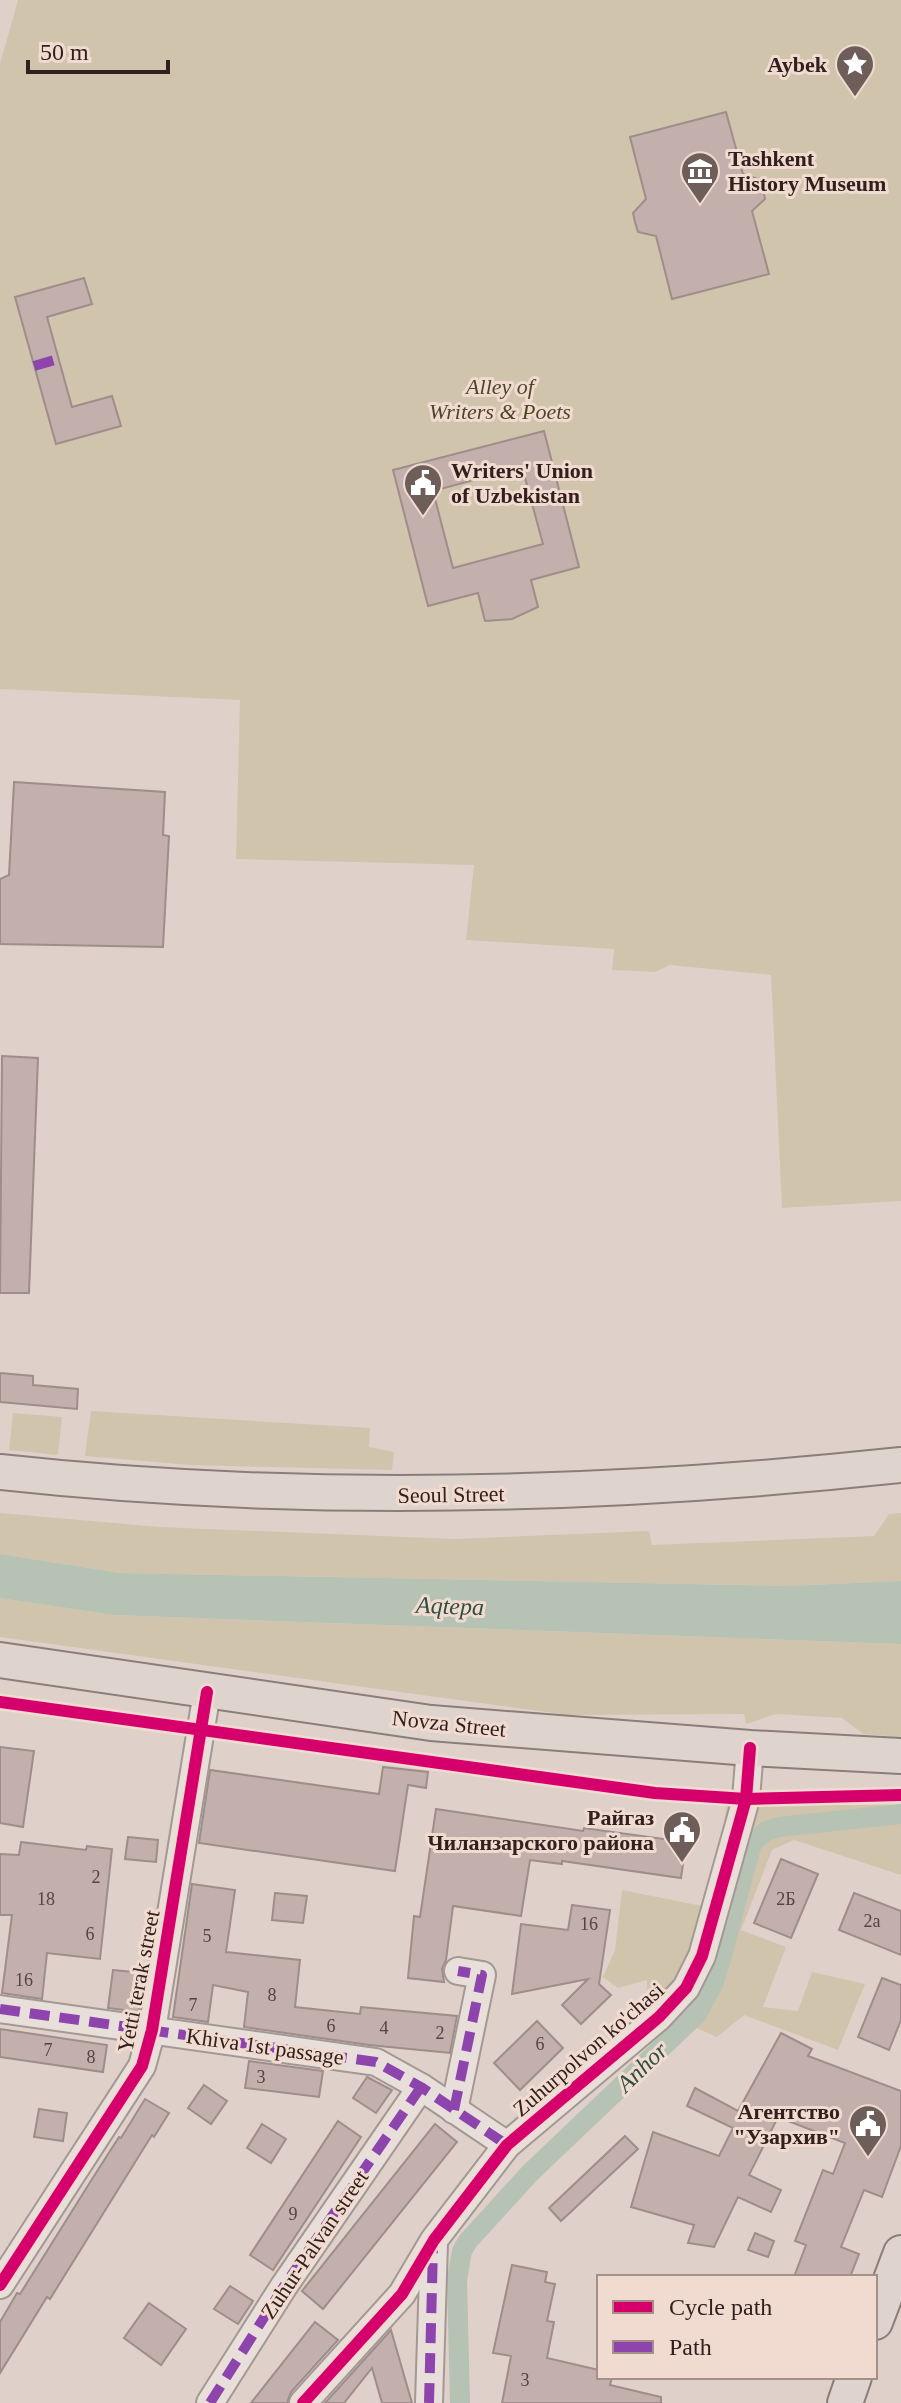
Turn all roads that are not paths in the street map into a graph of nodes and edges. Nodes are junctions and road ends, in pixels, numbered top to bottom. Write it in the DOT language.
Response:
graph roads {
  1 [pos="901,1465"];
  2 [pos="0,1472"];
  3 [pos="901,1487"];
  4 [pos="0,1494"];
  5 [pos="0,1660"];
  6 [pos="0,1680"];
  7 [pos="205,1702"];
  8 [pos="749,1756"];
  9 [pos="901,1756"];
  10 [pos="901,1771"];
  11 [pos="458,1971"];
  12 [pos="0,2009"];
  13 [pos="152,2030"];
  14 [pos="421,2087"];
  15 [pos="454,2110"];
  16 [pos="507,2145"];
  17 [pos="434,2240"];
  18 [pos="901,2253"];
  19 [pos="2,2278"];
  20 [pos="877,2317"];
  21 [pos="853,2379"];
  22 [pos="210,2403"];
  23 [pos="303,2403"];
  24 [pos="429,2403"];
  25 [pos="845,2403"];
  1 -- 2 [label="main road, Seoul Street"];
  3 -- 4 [label="main road, Seoul Street"];
  5 -- 7 [label="main road, Novza Street"];
  6 -- 7 [label="main road, Novza Street"];
  7 -- 8 [label="main road, Novza Street"];
  7 -- 13 [label="street, Yetti terak street"];
  8 -- 9 [label="main road, Novza Street"];
  8 -- 10 [label="main road, Novza Street"];
  8 -- 16 [label="street, Zuhurpolvon ko'chasi"];
  11 -- 15 [label="street"];
  12 -- 13 [label="street, Khiva 1st passage"];
  13 -- 14 [label="street, Khiva 1st passage"];
  13 -- 19 [label="street, Yetti terak street"];
  14 -- 15 [label="street, Khiva 1st passage"];
  14 -- 22 [label="street, Zuhur-Palvan street"];
  15 -- 16 [label="street, Khiva 1st passage"];
  16 -- 17 [label="street, Zuhurpolvon ko'chasi"];
  17 -- 23 [label="street, Zuhurpolvon ko'chasi"];
  17 -- 24 [label="street"];
  18 -- 20 [label="main road"];
  21 -- 25 [label="main road"];
}
